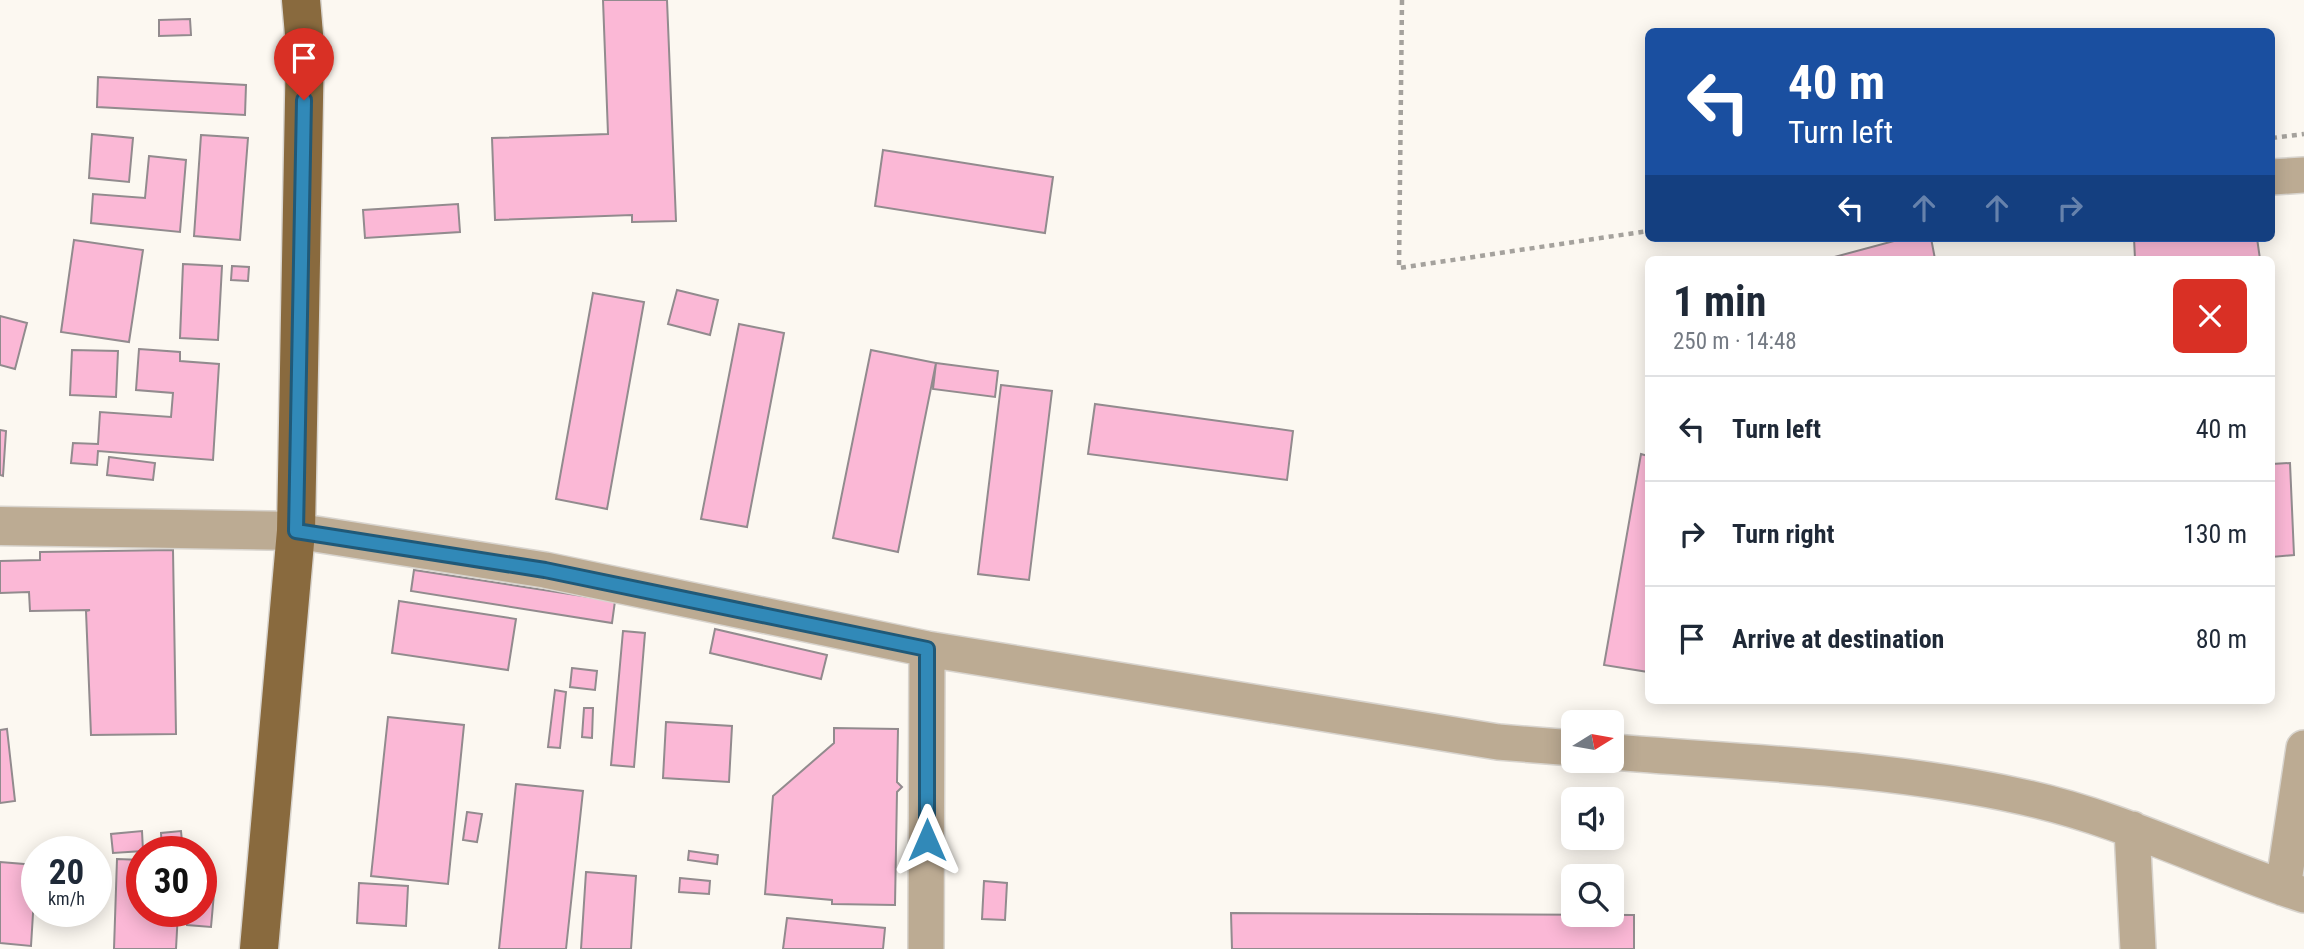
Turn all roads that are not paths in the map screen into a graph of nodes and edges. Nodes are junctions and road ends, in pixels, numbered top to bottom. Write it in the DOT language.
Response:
graph roads {
  1 [pos="301,0"];
  2 [pos="2304,175"];
  3 [pos="2275,177"];
  4 [pos="0,526"];
  5 [pos="296,531"];
  6 [pos="927,649"];
  7 [pos="1561,747"];
  8 [pos="2304,748"];
  9 [pos="1624,753"];
  10 [pos="2132,829"];
  11 [pos="2293,892"];
  12 [pos="259,949"];
  13 [pos="926,949"];
  14 [pos="2138,949"];
  1 -- 5 [label="main road"];
  2 -- 3 [label="street"];
  4 -- 5 [label="street"];
  5 -- 6 [label="street"];
  5 -- 12 [label="main road"];
  6 -- 7 [label="street"];
  6 -- 13 [label="street"];
  8 -- 11 [label="street"];
  9 -- 10 [label="street"];
  10 -- 11 [label="street"];
  10 -- 14 [label="street"];
}
